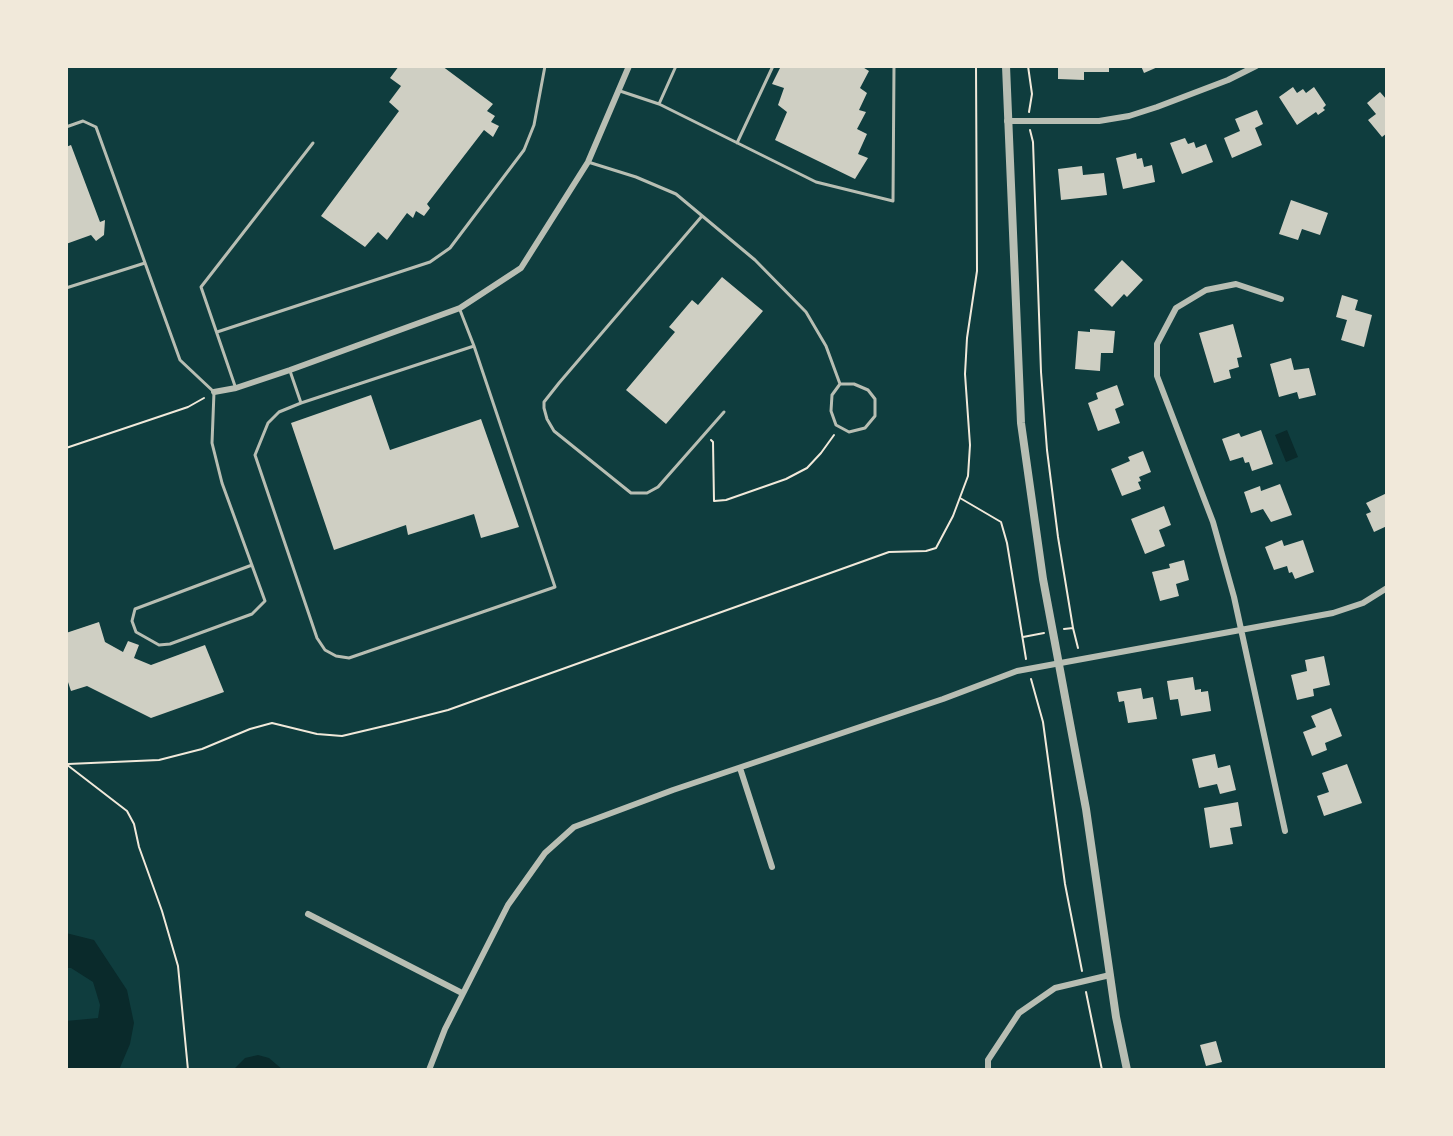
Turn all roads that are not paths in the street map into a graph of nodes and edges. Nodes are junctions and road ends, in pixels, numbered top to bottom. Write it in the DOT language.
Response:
graph roads {
  1 [pos="544,66"];
  2 [pos="629,66"];
  3 [pos="676,66"];
  4 [pos="772,66"];
  5 [pos="894,66"];
  6 [pos="1006,66"];
  7 [pos="1256,66"];
  8 [pos="620,91"];
  9 [pos="658,104"];
  10 [pos="1007,121"];
  11 [pos="66,127"];
  12 [pos="313,143"];
  13 [pos="737,143"];
  14 [pos="588,162"];
  15 [pos="702,216"];
  16 [pos="145,263"];
  17 [pos="66,288"];
  18 [pos="1281,299"];
  19 [pos="459,308"];
  20 [pos="217,332"];
  21 [pos="474,346"];
  22 [pos="290,370"];
  23 [pos="840,384"];
  24 [pos="236,388"];
  25 [pos="214,392"];
  26 [pos="302,403"];
  27 [pos="724,411"];
  28 [pos="252,565"];
  29 [pos="1387,588"];
  30 [pos="1242,631"];
  31 [pos="1059,664"];
  32 [pos="740,768"];
  33 [pos="1285,831"];
  34 [pos="772,867"];
  35 [pos="308,914"];
  36 [pos="1110,975"];
  37 [pos="462,993"];
  38 [pos="429,1070"];
  39 [pos="988,1070"];
  40 [pos="1127,1070"];
  1 -- 20 [label="lane"];
  2 -- 8 [label="street"];
  3 -- 9 [label="lane"];
  4 -- 13 [label="lane"];
  5 -- 13 [label="lane"];
  6 -- 10 [label="street"];
  7 -- 10 [label="street"];
  8 -- 9 [label="lane"];
  8 -- 14 [label="street"];
  9 -- 13 [label="lane"];
  10 -- 31 [label="street"];
  11 -- 16 [label="lane"];
  12 -- 20 [label="lane"];
  14 -- 15 [label="lane"];
  14 -- 19 [label="street"];
  15 -- 23 [label="lane"];
  15 -- 27 [label="lane"];
  16 -- 17 [label="lane"];
  16 -- 25 [label="lane"];
  18 -- 30 [label="street"];
  19 -- 21 [label="lane"];
  19 -- 22 [label="street"];
  20 -- 24 [label="lane"];
  21 -- 26 [label="lane"];
  21 -- 26 [label="lane"];
  22 -- 24 [label="street"];
  22 -- 26 [label="lane"];
  23 -- 23 [label="lane"];
  24 -- 25 [label="street"];
  25 -- 28 [label="lane"];
  28 -- 28 [label="lane"];
  29 -- 30 [label="street"];
  30 -- 31 [label="street"];
  30 -- 33 [label="street"];
  31 -- 32 [label="street"];
  31 -- 36 [label="street"];
  32 -- 34 [label="street"];
  32 -- 37 [label="street"];
  35 -- 37 [label="street"];
  36 -- 39 [label="street"];
  36 -- 40 [label="street"];
  37 -- 38 [label="street"];
}
